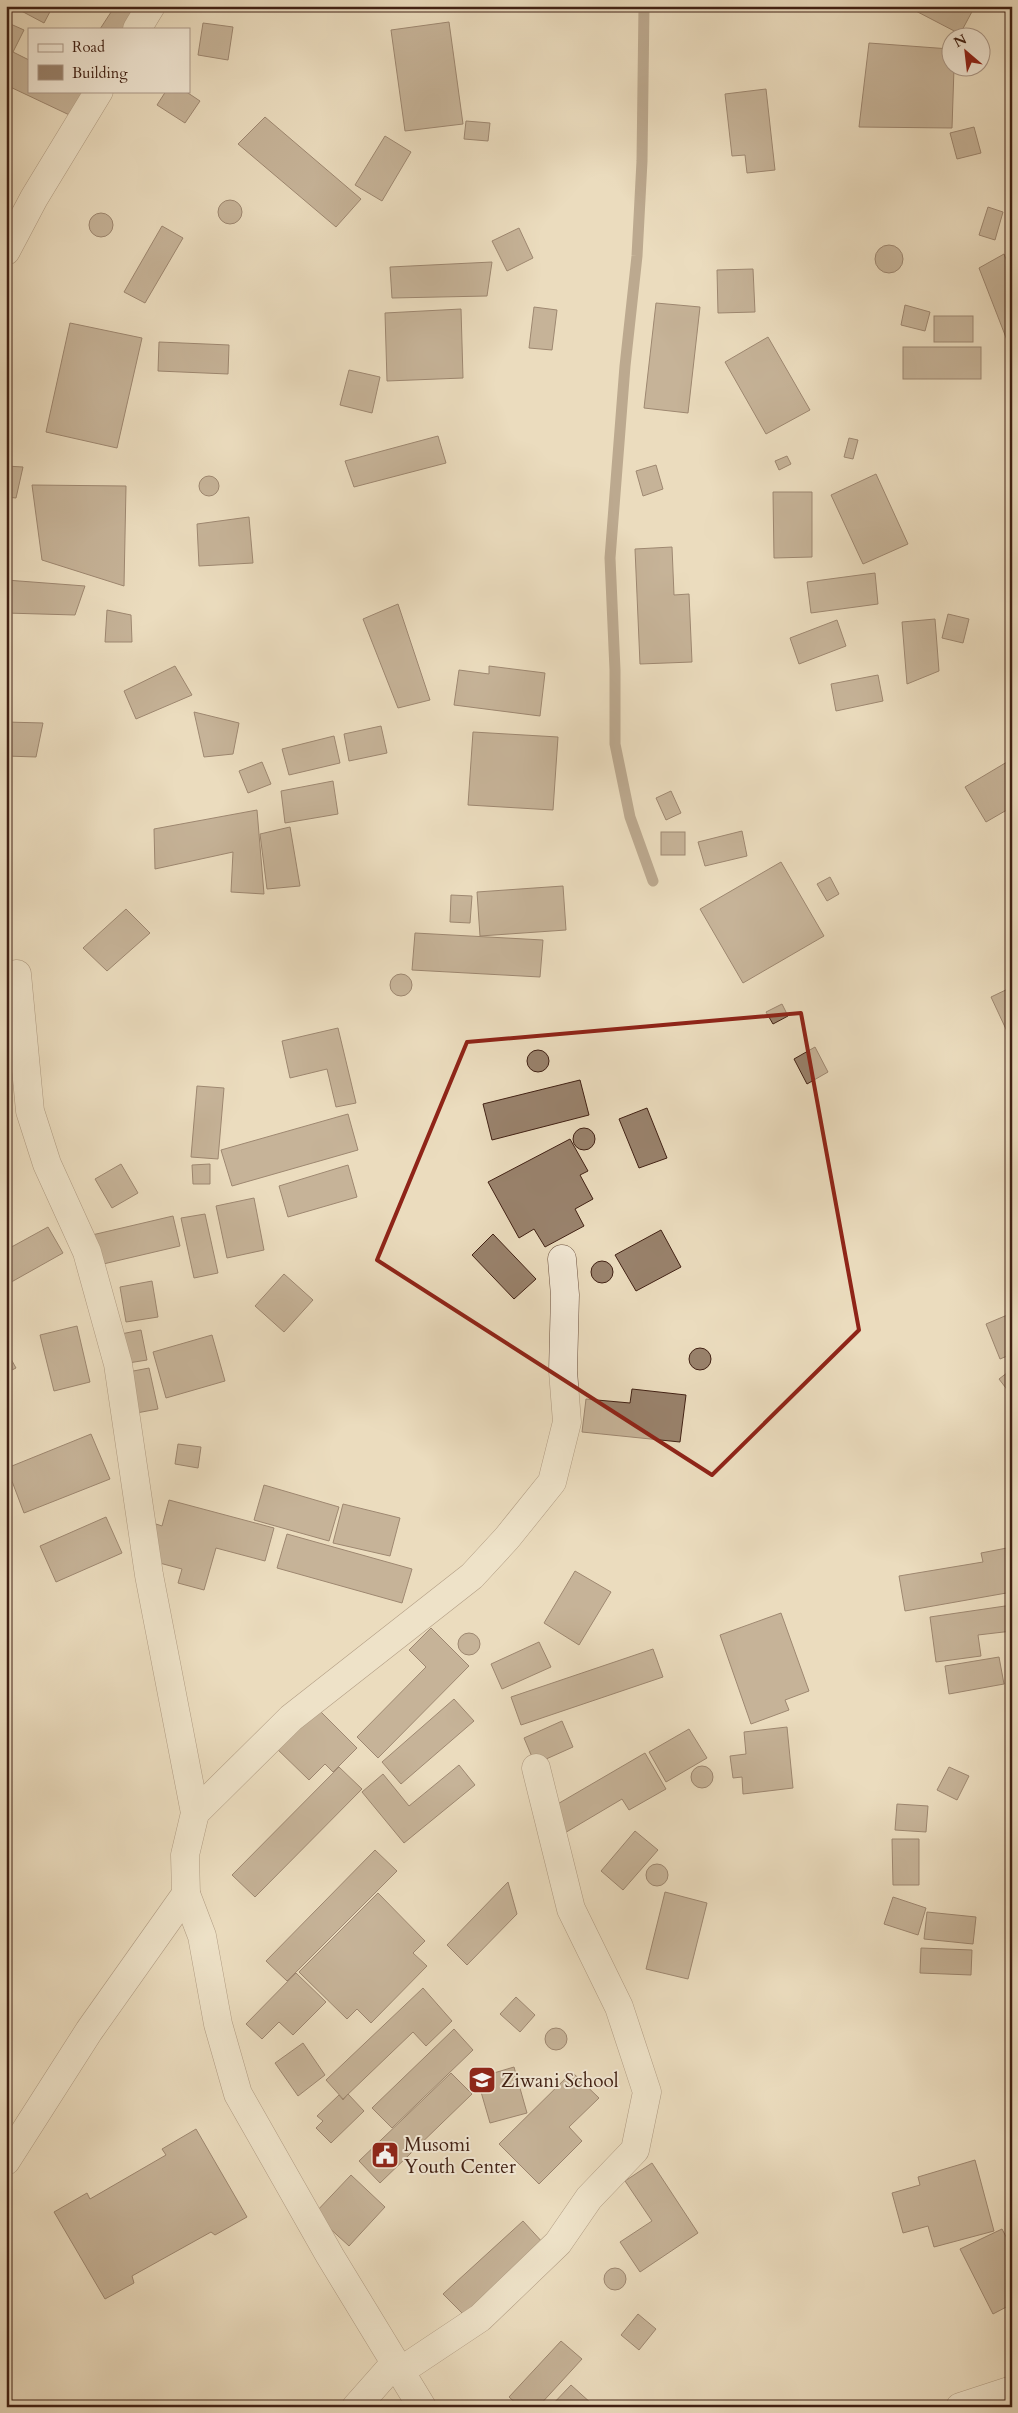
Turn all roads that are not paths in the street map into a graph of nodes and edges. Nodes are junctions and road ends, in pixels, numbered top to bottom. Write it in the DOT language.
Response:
graph roads {
  1 [pos="151,6"];
  2 [pos="138,28"];
  3 [pos="98,92"];
  4 [pos="6,251"];
  5 [pos="17,974"];
  6 [pos="562,1259"];
  7 [pos="536,1768"];
  8 [pos="194,1813"];
  9 [pos="186,1894"];
  10 [pos="6,2161"];
  11 [pos="397,2368"];
  12 [pos="1012,2390"];
  13 [pos="356,2407"];
  14 [pos="422,2407"];
  15 [pos="960,2407"];
  1 -- 2 [label="street"];
  3 -- 4 [label="street"];
  5 -- 8 [label="street"];
  6 -- 8 [label="street"];
  7 -- 11 [label="street"];
  8 -- 9 [label="street"];
  9 -- 10 [label="street"];
  9 -- 11 [label="street"];
  11 -- 13 [label="street"];
  11 -- 14 [label="street"];
  12 -- 15 [label="street"];
}
